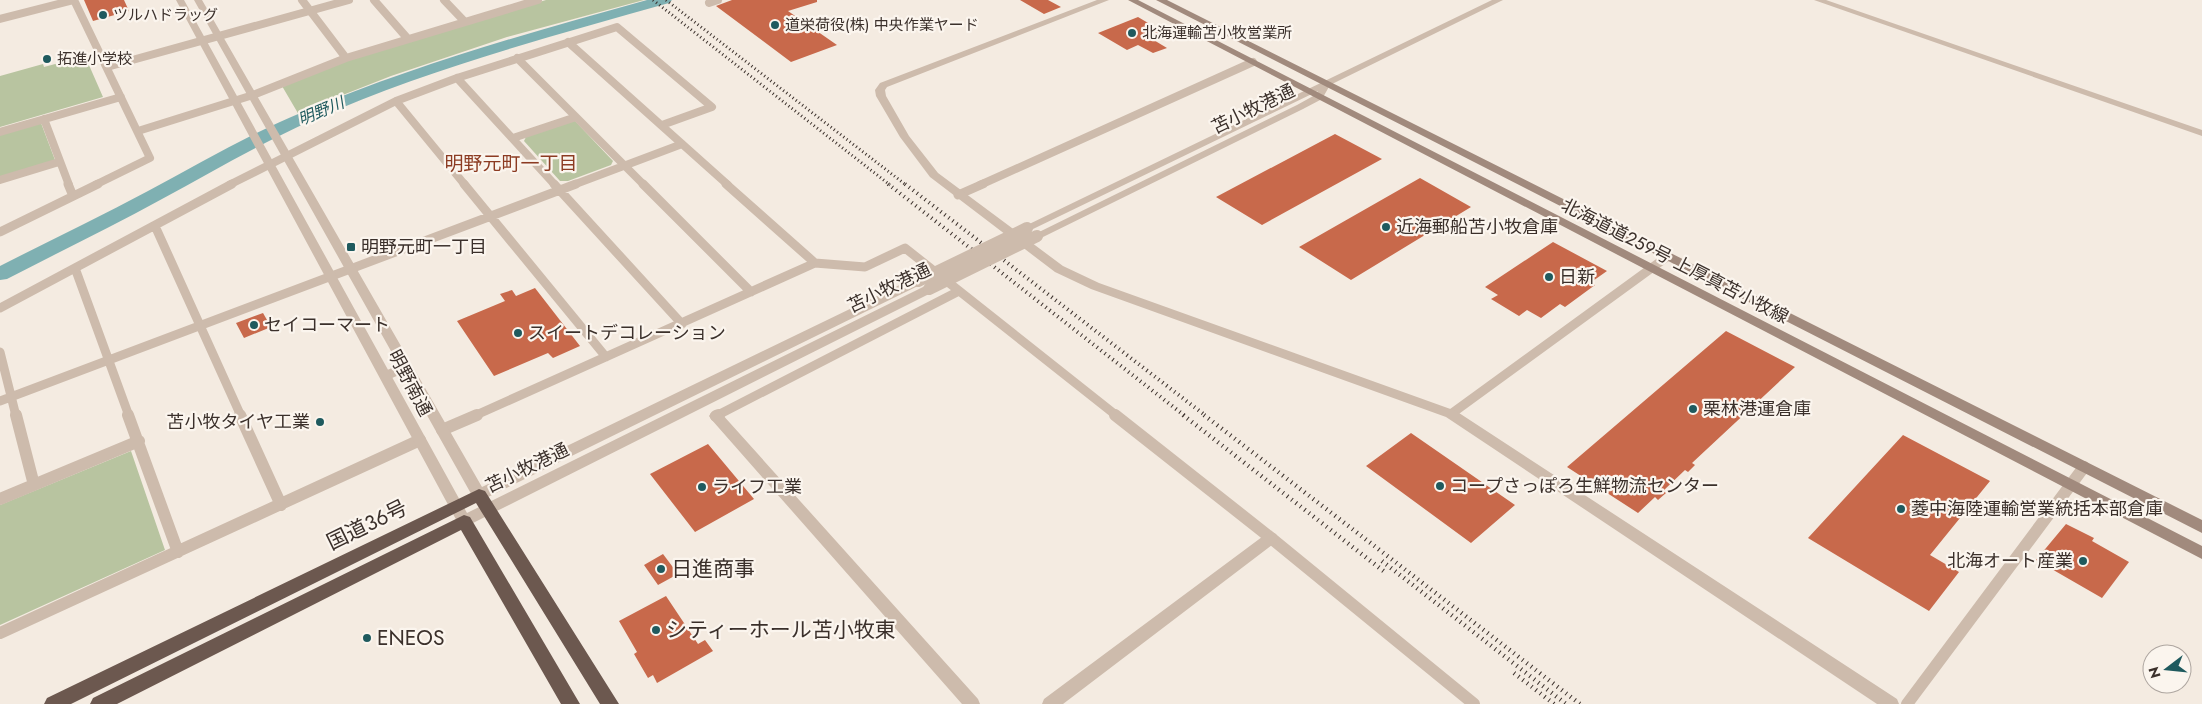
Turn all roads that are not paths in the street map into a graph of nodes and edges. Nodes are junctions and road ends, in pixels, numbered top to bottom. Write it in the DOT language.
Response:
graph roads {
  1 [pos="180,0"];
  2 [pos="198,0"];
  3 [pos="302,0"];
  4 [pos="350,0"];
  5 [pos="374,0"];
  6 [pos="444,0"];
  7 [pos="538,0"];
  8 [pos="718,0"];
  9 [pos="1105,0"];
  10 [pos="1132,0"];
  11 [pos="1160,0"];
  12 [pos="1499,0"];
  13 [pos="1818,0"];
  14 [pos="518,3"];
  15 [pos="709,3"];
  16 [pos="310,11"];
  17 [pos="0,19"];
  18 [pos="466,22"];
  19 [pos="219,36"];
  20 [pos="408,39"];
  21 [pos="202,41"];
  22 [pos="568,42"];
  23 [pos="346,58"];
  24 [pos="517,58"];
  25 [pos="1253,62"];
  26 [pos="107,67"];
  27 [pos="457,78"];
  28 [pos="1327,84"];
  29 [pos="1313,94"];
  30 [pos="253,95"];
  31 [pos="121,97"];
  32 [pos="236,101"];
  33 [pos="396,101"];
  34 [pos="576,116"];
  35 [pos="44,119"];
  36 [pos="662,125"];
  37 [pos="138,131"];
  38 [pos="0,132"];
  39 [pos="2202,134"];
  40 [pos="513,138"];
  41 [pos="682,144"];
  42 [pos="284,152"];
  43 [pos="267,161"];
  44 [pos="60,162"];
  45 [pos="626,166"];
  46 [pos="0,180"];
  47 [pos="559,190"];
  48 [pos="958,195"];
  49 [pos="73,196"];
  50 [pos="490,216"];
  51 [pos="155,226"];
  52 [pos="0,232"];
  53 [pos="1668,256"];
  54 [pos="815,262"];
  55 [pos="75,268"];
  56 [pos="1652,268"];
  57 [pos="350,269"];
  58 [pos="332,276"];
  59 [pos="959,291"];
  60 [pos="752,292"];
  61 [pos="0,308"];
  62 [pos="682,324"];
  63 [pos="201,325"];
  64 [pos="0,352"];
  65 [pos="606,358"];
  66 [pos="110,360"];
  67 [pos="406,367"];
  68 [pos="385,376"];
  69 [pos="13,396"];
  70 [pos="0,401"];
  71 [pos="1451,414"];
  72 [pos="716,416"];
  73 [pos="442,430"];
  74 [pos="420,440"];
  75 [pos="139,441"];
  76 [pos="2084,467"];
  77 [pos="2070,484"];
  78 [pos="34,485"];
  79 [pos="0,499"];
  80 [pos="483,502"];
  81 [pos="282,505"];
  82 [pos="460,513"];
  83 [pos="2202,527"];
  84 [pos="1271,538"];
  85 [pos="178,552"];
  86 [pos="2202,553"];
  87 [pos="0,633"];
  88 [pos="52,704"];
  89 [pos="99,704"];
  90 [pos="571,704"];
  91 [pos="610,704"];
  92 [pos="972,704"];
  93 [pos="1050,704"];
  94 [pos="1474,704"];
  95 [pos="1891,704"];
  96 [pos="1907,704"];
  1 -- 21 [label="street"];
  2 -- 19 [label="street"];
  3 -- 16 [label="street"];
  4 -- 16 [label="street"];
  5 -- 20 [label="street"];
  6 -- 18 [label="street"];
  7 -- 14 [label="street"];
  8 -- 15 [label="street"];
  9 -- 48 [label="street"];
  10 -- 25 [label="main road, 北海道道259号 上厚真苫小牧線"];
  11 -- 28 [label="main road, 北海道道259号 上厚真苫小牧線"];
  12 -- 28 [label="street"];
  13 -- 39 [label="street"];
  14 -- 18 [label="street"];
  16 -- 19 [label="street"];
  16 -- 23 [label="street"];
  17 -- 26 [label="street"];
  18 -- 20 [label="street"];
  19 -- 21 [label="street"];
  19 -- 30 [label="street"];
  20 -- 23 [label="street"];
  21 -- 26 [label="street"];
  21 -- 32 [label="street"];
  22 -- 24 [label="street"];
  22 -- 36 [label="street"];
  22 -- 36 [label="street"];
  23 -- 30 [label="street"];
  24 -- 27 [label="street"];
  24 -- 34 [label="street"];
  25 -- 29 [label="main road, 北海道道259号 上厚真苫小牧線"];
  25 -- 48 [label="street"];
  26 -- 31 [label="street"];
  27 -- 33 [label="street"];
  27 -- 40 [label="street"];
  28 -- 29 [label="street, 苫小牧港通"];
  28 -- 53 [label="main road, 北海道道259号 上厚真苫小牧線"];
  29 -- 56 [label="main road, 北海道道259号 上厚真苫小牧線"];
  29 -- 80 [label="street, 苫小牧港通, bridge"];
  29 -- 80 [label="street, 苫小牧港通, bridge"];
  30 -- 32 [label="street"];
  30 -- 42 [label="street, 明野南通"];
  31 -- 35 [label="street"];
  31 -- 37 [label="street"];
  32 -- 37 [label="street"];
  32 -- 43 [label="street, 明野南通"];
  33 -- 42 [label="street"];
  33 -- 50 [label="street"];
  34 -- 40 [label="street"];
  34 -- 45 [label="street"];
  35 -- 38 [label="street"];
  35 -- 44 [label="street"];
  36 -- 41 [label="street"];
  37 -- 49 [label="street"];
  40 -- 47 [label="street"];
  41 -- 45 [label="street"];
  41 -- 54 [label="street"];
  42 -- 43 [label="street"];
  42 -- 57 [label="street, 明野南通"];
  43 -- 51 [label="street"];
  43 -- 58 [label="street, 明野南通"];
  44 -- 46 [label="street"];
  44 -- 49 [label="street"];
  45 -- 47 [label="street"];
  45 -- 60 [label="street"];
  47 -- 50 [label="street"];
  47 -- 62 [label="street"];
  48 -- 71 [label="street"];
  49 -- 52 [label="street"];
  50 -- 57 [label="street"];
  50 -- 65 [label="street"];
  51 -- 55 [label="street"];
  51 -- 63 [label="street"];
  53 -- 56 [label="street"];
  53 -- 76 [label="main road, 北海道道259号 上厚真苫小牧線"];
  54 -- 59 [label="street"];
  54 -- 60 [label="street"];
  55 -- 61 [label="street"];
  55 -- 66 [label="street"];
  56 -- 71 [label="street"];
  56 -- 77 [label="main road, 北海道道259号 上厚真苫小牧線"];
  57 -- 58 [label="street"];
  57 -- 67 [label="street, 明野南通"];
  58 -- 63 [label="street"];
  58 -- 68 [label="street, 明野南通"];
  59 -- 72 [label="street"];
  59 -- 84 [label="street"];
  60 -- 62 [label="street"];
  62 -- 65 [label="street"];
  63 -- 66 [label="street"];
  63 -- 81 [label="street"];
  64 -- 69 [label="street"];
  65 -- 73 [label="street"];
  66 -- 69 [label="street"];
  66 -- 75 [label="street"];
  67 -- 68 [label="street"];
  67 -- 73 [label="street, 明野南通"];
  68 -- 74 [label="street, 明野南通"];
  69 -- 70 [label="street"];
  69 -- 78 [label="street"];
  71 -- 95 [label="street"];
  72 -- 92 [label="street"];
  73 -- 80 [label="street, 明野南通"];
  74 -- 81 [label="street"];
  74 -- 82 [label="street, 明野南通"];
  75 -- 78 [label="street"];
  75 -- 85 [label="street"];
  76 -- 77 [label="street"];
  76 -- 83 [label="main road, 北海道道259号 上厚真苫小牧線"];
  77 -- 86 [label="main road, 北海道道259号 上厚真苫小牧線"];
  77 -- 96 [label="street"];
  78 -- 79 [label="street"];
  80 -- 82 [label="highway, 国道36号"];
  80 -- 91 [label="highway"];
  81 -- 85 [label="street"];
  82 -- 88 [label="highway, 国道36号"];
  82 -- 89 [label="highway, 国道36号"];
  82 -- 90 [label="highway"];
  84 -- 93 [label="street"];
  84 -- 94 [label="street"];
  85 -- 87 [label="street"];
}
